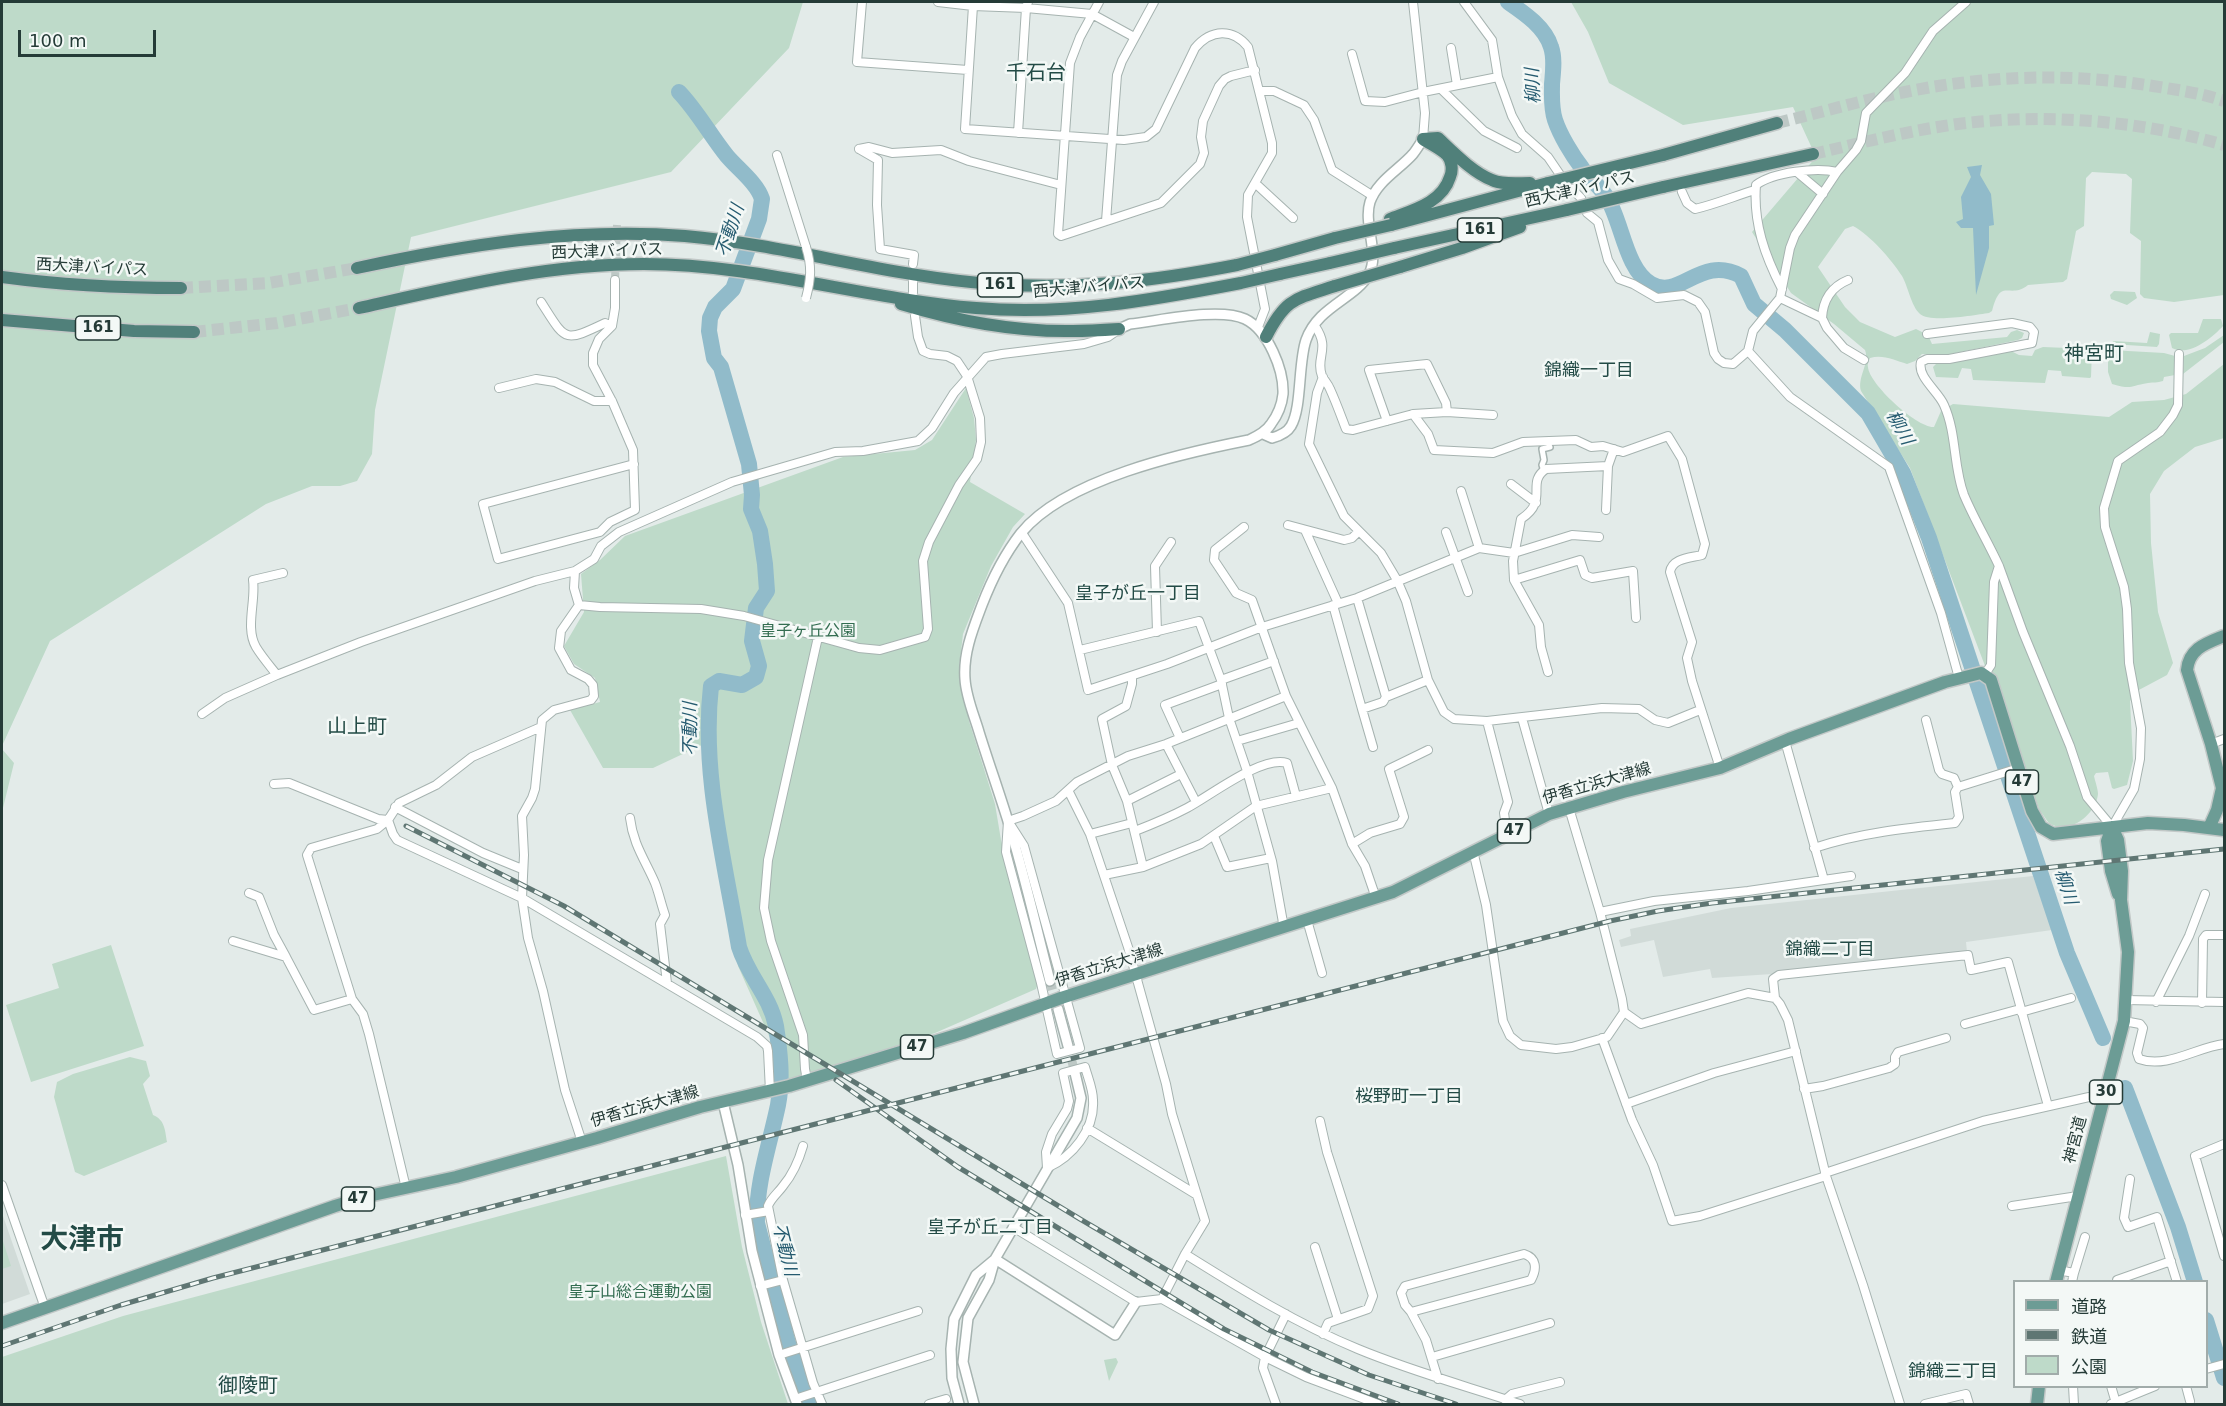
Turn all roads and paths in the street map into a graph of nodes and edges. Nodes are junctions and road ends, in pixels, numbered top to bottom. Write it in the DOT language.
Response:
graph roads {
  1 [pos="861,2"];
  2 [pos="938,2"];
  3 [pos="1099,2"];
  4 [pos="1155,2"];
  5 [pos="1413,2"];
  6 [pos="1464,2"];
  7 [pos="1966,2"];
  8 [pos="1027,5"];
  9 [pos="973,6"];
  10 [pos="1092,14"];
  11 [pos="1134,37"];
  12 [pos="1451,48"];
  13 [pos="1352,54"];
  14 [pos="968,70"];
  15 [pos="1255,70"];
  16 [pos="1498,78"];
  17 [pos="1457,86"];
  18 [pos="1441,89"];
  19 [pos="1260,91"];
  20 [pos="1423,92"];
  21 [pos="1777,123"];
  22 [pos="1018,133"];
  23 [pos="1065,136"];
  24 [pos="1112,139"];
  25 [pos="1423,139"];
  26 [pos="1516,148"];
  27 [pos="1813,153"];
  28 [pos="777,155"];
  29 [pos="1837,172"];
  30 [pos="1798,173"];
  31 [pos="1255,183"];
  32 [pos="1548,183"];
  33 [pos="1061,185"];
  34 [pos="1755,190"];
  35 [pos="1682,192"];
  36 [pos="1823,194"];
  37 [pos="1373,195"];
  38 [pos="1567,210"];
  39 [pos="1293,218"];
  40 [pos="1106,221"];
  41 [pos="1390,222"];
  42 [pos="913,264"];
  43 [pos="357,268"];
  44 [pos="2,277"];
  45 [pos="615,280"];
  46 [pos="1848,280"];
  47 [pos="913,282"];
  48 [pos="181,288"];
  49 [pos="913,292"];
  50 [pos="1781,293"];
  51 [pos="870,294"];
  52 [pos="806,298"];
  53 [pos="541,302"];
  54 [pos="359,308"];
  55 [pos="915,316"];
  56 [pos="1822,318"];
  57 [pos="2,320"];
  58 [pos="612,326"];
  59 [pos="1315,326"];
  60 [pos="1119,329"];
  61 [pos="194,332"];
  62 [pos="1262,332"];
  63 [pos="1927,334"];
  64 [pos="1748,351"];
  65 [pos="2179,354"];
  66 [pos="1864,360"];
  67 [pos="967,376"];
  68 [pos="1323,377"];
  69 [pos="499,388"];
  70 [pos="612,401"];
  71 [pos="1447,412"];
  72 [pos="1413,414"];
  73 [pos="1493,415"];
  74 [pos="1387,421"];
  75 [pos="1263,434"];
  76 [pos="1547,441"];
  77 [pos="1614,449"];
  78 [pos="634,464"];
  79 [pos="1608,466"];
  80 [pos="1544,471"];
  81 [pos="1511,484"];
  82 [pos="1461,491"];
  83 [pos="1536,504"];
  84 [pos="1606,510"];
  85 [pos="1288,525"];
  86 [pos="1244,527"];
  87 [pos="1305,530"];
  88 [pos="1359,531"];
  89 [pos="1022,532"];
  90 [pos="1446,532"];
  91 [pos="594,534"];
  92 [pos="1599,537"];
  93 [pos="1171,542"];
  94 [pos="601,546"];
  95 [pos="1479,548"];
  96 [pos="1514,553"];
  97 [pos="1455,556"];
  98 [pos="1999,566"];
  99 [pos="575,571"];
  100 [pos="283,573"];
  101 [pos="1397,580"];
  102 [pos="1514,580"];
  103 [pos="1468,592"];
  104 [pos="1358,598"];
  105 [pos="579,604"];
  106 [pos="1336,604"];
  107 [pos="1636,618"];
  108 [pos="1262,627"];
  109 [pos="1157,632"];
  110 [pos="2224,636"];
  111 [pos="818,637"];
  112 [pos="1208,648"];
  113 [pos="1080,650"];
  114 [pos="1274,661"];
  115 [pos="1548,672"];
  116 [pos="277,675"];
  117 [pos="1972,675"];
  118 [pos="1132,676"];
  119 [pos="1428,680"];
  120 [pos="1222,682"];
  121 [pos="1286,696"];
  122 [pos="1386,698"];
  123 [pos="1362,709"];
  124 [pos="1700,710"];
  125 [pos="202,714"];
  126 [pos="1230,718"];
  127 [pos="1521,718"];
  128 [pos="1926,720"];
  129 [pos="1487,721"];
  130 [pos="1299,723"];
  131 [pos="541,727"];
  132 [pos="1180,738"];
  133 [pos="2224,739"];
  134 [pos="1237,741"];
  135 [pos="1785,741"];
  136 [pos="1166,744"];
  137 [pos="2211,744"];
  138 [pos="1373,747"];
  139 [pos="1428,750"];
  140 [pos="1112,765"];
  141 [pos="1720,768"];
  142 [pos="2016,769"];
  143 [pos="1247,771"];
  144 [pos="1181,774"];
  145 [pos="274,784"];
  146 [pos="1958,786"];
  147 [pos="1332,788"];
  148 [pos="1068,790"];
  149 [pos="1296,796"];
  150 [pos="1126,801"];
  151 [pos="1196,802"];
  152 [pos="1256,806"];
  153 [pos="395,807"];
  154 [pos="1569,808"];
  155 [pos="1549,814"];
  156 [pos="630,818"];
  157 [pos="388,820"];
  158 [pos="1008,820"];
  159 [pos="1134,827"];
  160 [pos="2112,827"];
  161 [pos="2209,828"];
  162 [pos="2224,830"];
  163 [pos="1090,834"];
  164 [pos="1507,834"];
  165 [pos="1214,836"];
  166 [pos="1352,844"];
  167 [pos="1814,848"];
  168 [pos="1473,851"];
  169 [pos="1270,858"];
  170 [pos="1143,867"];
  171 [pos="522,869"];
  172 [pos="1104,875"];
  173 [pos="1851,876"];
  174 [pos="1824,880"];
  175 [pos="249,892"];
  176 [pos="2205,894"];
  177 [pos="522,898"];
  178 [pos="1376,898"];
  179 [pos="1600,912"];
  180 [pos="1307,920"];
  181 [pos="1284,928"];
  182 [pos="2224,935"];
  183 [pos="233,941"];
  184 [pos="286,957"];
  185 [pos="1322,973"];
  186 [pos="1136,975"];
  187 [pos="1050,981"];
  188 [pos="667,983"];
  189 [pos="1775,998"];
  190 [pos="2071,998"];
  191 [pos="352,999"];
  192 [pos="2126,1000"];
  193 [pos="1056,1002"];
  194 [pos="2157,1002"];
  195 [pos="2224,1002"];
  196 [pos="2202,1003"];
  197 [pos="2021,1010"];
  198 [pos="1624,1012"];
  199 [pos="2124,1021"];
  200 [pos="1965,1024"];
  201 [pos="1602,1038"];
  202 [pos="1946,1038"];
  203 [pos="2224,1044"];
  204 [pos="1068,1046"];
  205 [pos="1796,1052"];
  206 [pos="1075,1073"];
  207 [pos="807,1080"];
  208 [pos="1804,1089"];
  209 [pos="771,1091"];
  210 [pos="2104,1097"];
  211 [pos="723,1102"];
  212 [pos="1626,1104"];
  213 [pos="2048,1106"];
  214 [pos="1320,1121"];
  215 [pos="1087,1128"];
  216 [pos="582,1142"];
  217 [pos="2224,1144"];
  218 [pos="803,1146"];
  219 [pos="1047,1168"];
  220 [pos="1825,1175"];
  221 [pos="2130,1179"];
  222 [pos="2,1185"];
  223 [pos="406,1188"];
  224 [pos="1197,1195"];
  225 [pos="2078,1196"];
  226 [pos="2012,1206"];
  227 [pos="769,1211"];
  228 [pos="746,1214"];
  229 [pos="1013,1227"];
  230 [pos="2085,1237"];
  231 [pos="1315,1247"];
  232 [pos="1185,1254"];
  233 [pos="2224,1256"];
  234 [pos="995,1259"];
  235 [pos="2171,1261"];
  236 [pos="2057,1276"];
  237 [pos="2073,1277"];
  238 [pos="783,1280"];
  239 [pos="2116,1280"];
  240 [pos="2177,1280"];
  241 [pos="761,1286"];
  242 [pos="1162,1299"];
  243 [pos="1136,1302"];
  244 [pos="45,1308"];
  245 [pos="918,1311"];
  246 [pos="1411,1312"];
  247 [pos="1286,1314"];
  248 [pos="1338,1318"];
  249 [pos="2,1323"];
  250 [pos="1550,1323"];
  251 [pos="1323,1334"];
  252 [pos="802,1347"];
  253 [pos="780,1355"];
  254 [pos="930,1355"];
  255 [pos="1264,1357"];
  256 [pos="1432,1357"];
  257 [pos="2224,1364"];
  258 [pos="2209,1368"];
  259 [pos="1438,1379"];
  260 [pos="1560,1382"];
  261 [pos="2039,1388"];
  262 [pos="2073,1388"];
  263 [pos="2111,1388"];
  264 [pos="2151,1388"];
  265 [pos="2187,1388"];
  266 [pos="818,1392"];
  267 [pos="2140,1394"];
  268 [pos="946,1399"];
  269 [pos="1505,1400"];
  270 [pos="796,1401"];
  271 [pos="2190,1401"];
  272 [pos="822,1404"];
  273 [pos="929,1404"];
  274 [pos="959,1404"];
  275 [pos="974,1404"];
  276 [pos="1276,1404"];
  277 [pos="1378,1404"];
  278 [pos="1520,1404"];
  279 [pos="1900,1404"];
  280 [pos="1924,1404"];
  281 [pos="1969,1404"];
  282 [pos="2037,1404"];
  283 [pos="2074,1404"];
  284 [pos="2114,1404"];
  285 [pos="2142,1404"];
  1 -- 14 [label="street"];
  2 -- 9 [label="street"];
  3 -- 10 [label="street"];
  4 -- 11 [label="street"];
  5 -- 20 [label="street"];
  6 -- 16 [label="street"];
  7 -- 29 [label="street"];
  8 -- 9 [label="street"];
  8 -- 10 [label="street"];
  8 -- 22 [label="street"];
  9 -- 14 [label="street"];
  10 -- 11 [label="street"];
  10 -- 23 [label="street"];
  11 -- 24 [label="street"];
  12 -- 17 [label="street"];
  13 -- 20 [label="street"];
  14 -- 22 [label="street"];
  15 -- 19 [label="street"];
  15 -- 24 [label="street"];
  15 -- 40 [label="street"];
  16 -- 17 [label="street"];
  16 -- 64 [label="street"];
  17 -- 18 [label="street"];
  18 -- 20 [label="street"];
  18 -- 26 [label="street"];
  19 -- 31 [label="street"];
  19 -- 37 [label="street"];
  20 -- 25 [label="street"];
  21 -- 32 [label="highway, 西大津バイパス / 161, bridge"];
  22 -- 23 [label="street"];
  23 -- 24 [label="street"];
  23 -- 33 [label="street"];
  24 -- 40 [label="street"];
  25 -- 32 [label="highway"];
  25 -- 37 [label="street"];
  25 -- 41 [label="highway"];
  27 -- 38 [label="highway, 西大津バイパス / 161, bridge"];
  28 -- 52 [label="street, bridge"];
  29 -- 30 [label="street"];
  29 -- 36 [label="street"];
  30 -- 34 [label="street"];
  30 -- 36 [label="street"];
  31 -- 39 [label="street"];
  31 -- 62 [label="street"];
  32 -- 41 [label="highway, 西大津バイパス / 161"];
  33 -- 40 [label="street"];
  33 -- 42 [label="street"];
  34 -- 35 [label="street"];
  34 -- 50 [label="street"];
  36 -- 50 [label="street"];
  37 -- 59 [label="street"];
  38 -- 51 [label="highway, 西大津バイパス / 161, bridge"];
  38 -- 62 [label="highway, bridge"];
  41 -- 43 [label="highway, 西大津バイパス / 161, bridge"];
  44 -- 48 [label="highway, 西大津バイパス"];
  45 -- 58 [label="street"];
  46 -- 56 [label="street"];
  47 -- 49 [label="street"];
  50 -- 56 [label="street"];
  50 -- 64 [label="street"];
  51 -- 54 [label="highway, 西大津バイパス / 161"];
  51 -- 60 [label="highway"];
  53 -- 58 [label="street"];
  55 -- 67 [label="street"];
  56 -- 66 [label="street"];
  57 -- 61 [label="highway, 161"];
  58 -- 70 [label="street"];
  59 -- 68 [label="street"];
  59 -- 75 [label="street"];
  60 -- 62 [label="street"];
  60 -- 67 [label="street"];
  62 -- 75 [label="street"];
  63 -- 98 [label="street"];
  64 -- 117 [label="street"];
  65 -- 160 [label="street"];
  67 -- 94 [label="street"];
  67 -- 111 [label="street"];
  68 -- 74 [label="street"];
  68 -- 88 [label="street"];
  69 -- 70 [label="street"];
  70 -- 78 [label="street"];
  71 -- 72 [label="street"];
  71 -- 73 [label="street"];
  71 -- 74 [label="street"];
  72 -- 74 [label="street"];
  72 -- 76 [label="street"];
  75 -- 89 [label="street"];
  76 -- 77 [label="street"];
  76 -- 80 [label="street"];
  77 -- 79 [label="street"];
  77 -- 124 [label="street"];
  78 -- 91 [label="street"];
  78 -- 91 [label="street"];
  79 -- 80 [label="street"];
  79 -- 84 [label="street"];
  80 -- 83 [label="street"];
  81 -- 83 [label="street"];
  82 -- 95 [label="street"];
  83 -- 96 [label="street"];
  85 -- 87 [label="street"];
  86 -- 108 [label="street"];
  87 -- 88 [label="street"];
  87 -- 106 [label="street"];
  88 -- 101 [label="street"];
  89 -- 113 [label="street"];
  89 -- 158 [label="street"];
  90 -- 97 [label="street"];
  91 -- 94 [label="street"];
  92 -- 96 [label="street"];
  93 -- 109 [label="street"];
  94 -- 99 [label="street"];
  95 -- 96 [label="street"];
  95 -- 97 [label="street"];
  96 -- 102 [label="street"];
  97 -- 101 [label="street"];
  97 -- 103 [label="street"];
  98 -- 117 [label="street"];
  98 -- 160 [label="street"];
  99 -- 105 [label="street"];
  99 -- 116 [label="street"];
  100 -- 116 [label="street"];
  101 -- 104 [label="street"];
  101 -- 119 [label="street"];
  102 -- 107 [label="street"];
  102 -- 115 [label="street"];
  104 -- 106 [label="street"];
  104 -- 122 [label="street"];
  105 -- 111 [label="street"];
  105 -- 131 [label="street"];
  106 -- 108 [label="street"];
  106 -- 123 [label="street"];
  108 -- 112 [label="street"];
  108 -- 114 [label="street"];
  109 -- 112 [label="street"];
  109 -- 113 [label="street"];
  110 -- 137 [label="main road"];
  111 -- 207 [label="street"];
  112 -- 118 [label="street"];
  112 -- 120 [label="street"];
  113 -- 118 [label="street"];
  114 -- 120 [label="street"];
  114 -- 121 [label="street"];
  116 -- 125 [label="street"];
  117 -- 135 [label="main road, 伊香立浜大津線 / 47"];
  117 -- 142 [label="main road, 47"];
  118 -- 140 [label="street"];
  119 -- 122 [label="street"];
  119 -- 129 [label="street"];
  120 -- 126 [label="street"];
  120 -- 132 [label="street"];
  121 -- 126 [label="street"];
  121 -- 130 [label="street"];
  122 -- 123 [label="street"];
  123 -- 138 [label="street"];
  124 -- 127 [label="street"];
  124 -- 141 [label="street"];
  126 -- 132 [label="street"];
  126 -- 134 [label="street"];
  127 -- 129 [label="street"];
  127 -- 155 [label="street"];
  128 -- 146 [label="street"];
  129 -- 164 [label="street"];
  130 -- 134 [label="street"];
  130 -- 147 [label="street"];
  131 -- 153 [label="street"];
  131 -- 171 [label="street"];
  132 -- 136 [label="street"];
  133 -- 137 [label="street"];
  134 -- 143 [label="street"];
  135 -- 141 [label="main road, 伊香立浜大津線 / 47"];
  135 -- 167 [label="street"];
  136 -- 140 [label="street"];
  136 -- 144 [label="street"];
  137 -- 161 [label="main road"];
  139 -- 166 [label="street"];
  140 -- 148 [label="street"];
  140 -- 150 [label="street"];
  141 -- 154 [label="main road, 伊香立浜大津線 / 47"];
  142 -- 146 [label="street"];
  142 -- 160 [label="main road, 47"];
  143 -- 149 [label="street"];
  143 -- 151 [label="street"];
  143 -- 152 [label="street"];
  144 -- 150 [label="street"];
  144 -- 151 [label="street"];
  145 -- 157 [label="street"];
  146 -- 167 [label="street"];
  147 -- 149 [label="street"];
  147 -- 166 [label="street"];
  148 -- 158 [label="street"];
  148 -- 163 [label="street"];
  149 -- 152 [label="street"];
  150 -- 159 [label="street"];
  151 -- 159 [label="street"];
  152 -- 165 [label="street"];
  152 -- 169 [label="street"];
  153 -- 157 [label="street"];
  153 -- 171 [label="street"];
  154 -- 155 [label="main road, 伊香立浜大津線 / 47"];
  154 -- 179 [label="street"];
  155 -- 164 [label="main road, 伊香立浜大津線 / 47"];
  156 -- 188 [label="street"];
  157 -- 177 [label="street"];
  157 -- 191 [label="street"];
  158 -- 187 [label="street"];
  158 -- 193 [label="street"];
  158 -- 193 [label="street"];
  159 -- 163 [label="street"];
  159 -- 170 [label="street"];
  160 -- 161 [label="main road"];
  160 -- 192 [label="main road, 神宮道 / 30"];
  161 -- 162 [label="main road"];
  163 -- 172 [label="street"];
  164 -- 168 [label="main road, 伊香立浜大津線 / 47"];
  165 -- 169 [label="street"];
  165 -- 170 [label="street"];
  166 -- 178 [label="street"];
  167 -- 174 [label="street"];
  168 -- 178 [label="main road, 伊香立浜大津線 / 47"];
  168 -- 201 [label="street"];
  169 -- 181 [label="street"];
  170 -- 172 [label="street"];
  171 -- 177 [label="street"];
  172 -- 186 [label="street"];
  173 -- 174 [label="street"];
  174 -- 179 [label="street"];
  175 -- 184 [label="street"];
  176 -- 194 [label="street"];
  177 -- 188 [label="street"];
  177 -- 216 [label="street"];
  178 -- 180 [label="main road, 伊香立浜大津線 / 47"];
  179 -- 198 [label="street"];
  180 -- 181 [label="main road, 伊香立浜大津線 / 47"];
  180 -- 185 [label="street"];
  181 -- 186 [label="main road, 伊香立浜大津線 / 47"];
  182 -- 196 [label="street"];
  183 -- 184 [label="street"];
  184 -- 191 [label="street"];
  186 -- 193 [label="main road, 伊香立浜大津線 / 47"];
  186 -- 224 [label="street"];
  188 -- 209 [label="street"];
  189 -- 197 [label="street"];
  189 -- 198 [label="street"];
  189 -- 205 [label="street"];
  190 -- 197 [label="street"];
  191 -- 223 [label="street"];
  192 -- 194 [label="street"];
  192 -- 199 [label="main road, 神宮道 / 30"];
  193 -- 193 [label="street"];
  193 -- 204 [label="street"];
  193 -- 207 [label="main road, 伊香立浜大津線 / 47"];
  194 -- 196 [label="street"];
  195 -- 196 [label="street"];
  197 -- 200 [label="street"];
  197 -- 213 [label="street"];
  198 -- 201 [label="street"];
  199 -- 203 [label="street"];
  199 -- 210 [label="main road, 神宮道 / 30"];
  201 -- 212 [label="street"];
  202 -- 208 [label="street"];
  205 -- 208 [label="street"];
  205 -- 212 [label="street"];
  206 -- 219 [label="street"];
  207 -- 209 [label="main road, 伊香立浜大津線 / 47"];
  208 -- 220 [label="street"];
  209 -- 211 [label="main road, 伊香立浜大津線 / 47"];
  210 -- 213 [label="street"];
  210 -- 225 [label="main road, 神宮道 / 30"];
  211 -- 216 [label="main road, 伊香立浜大津線 / 47"];
  211 -- 228 [label="street"];
  212 -- 220 [label="street"];
  213 -- 220 [label="street"];
  214 -- 248 [label="street"];
  215 -- 219 [label="street"];
  215 -- 219 [label="street"];
  215 -- 224 [label="street"];
  216 -- 223 [label="main road, 伊香立浜大津線 / 47"];
  217 -- 233 [label="street"];
  218 -- 227 [label="street"];
  219 -- 229 [label="street"];
  220 -- 279 [label="street"];
  221 -- 235 [label="street"];
  222 -- 244 [label="street"];
  223 -- 244 [label="main road, 伊香立浜大津線 / 47"];
  224 -- 232 [label="street"];
  225 -- 226 [label="street"];
  225 -- 236 [label="main road, 神宮道 / 30"];
  227 -- 228 [label="street"];
  227 -- 238 [label="street"];
  228 -- 241 [label="street"];
  229 -- 234 [label="street"];
  229 -- 243 [label="street"];
  230 -- 237 [label="street"];
  231 -- 248 [label="street"];
  232 -- 242 [label="street"];
  232 -- 247 [label="street"];
  234 -- 243 [label="street"];
  234 -- 274 [label="street"];
  234 -- 275 [label="street"];
  235 -- 239 [label="street"];
  235 -- 240 [label="street"];
  236 -- 237 [label="street"];
  238 -- 241 [label="street"];
  238 -- 252 [label="street"];
  241 -- 253 [label="street"];
  242 -- 243 [label="street"];
  242 -- 255 [label="street"];
  244 -- 249 [label="main road, 伊香立浜大津線 / 47"];
  245 -- 252 [label="street"];
  246 -- 246 [label="street"];
  246 -- 256 [label="street"];
  247 -- 251 [label="street"];
  247 -- 255 [label="street"];
  248 -- 251 [label="street"];
  250 -- 256 [label="street"];
  251 -- 259 [label="street"];
  252 -- 253 [label="street"];
  252 -- 266 [label="street"];
  253 -- 270 [label="street"];
  254 -- 266 [label="street"];
  255 -- 276 [label="street"];
  255 -- 277 [label="street"];
  256 -- 259 [label="street"];
  257 -- 258 [label="street"];
  259 -- 269 [label="street"];
  260 -- 269 [label="street"];
  261 -- 282 [label="main road"];
  262 -- 283 [label="street"];
  263 -- 284 [label="street"];
  264 -- 267 [label="street"];
  265 -- 271 [label="street"];
  266 -- 270 [label="street"];
  266 -- 272 [label="street"];
  267 -- 284 [label="street"];
  267 -- 285 [label="street"];
  268 -- 273 [label="street"];
  269 -- 278 [label="street"];
  280 -- 281 [label="street"];
}
